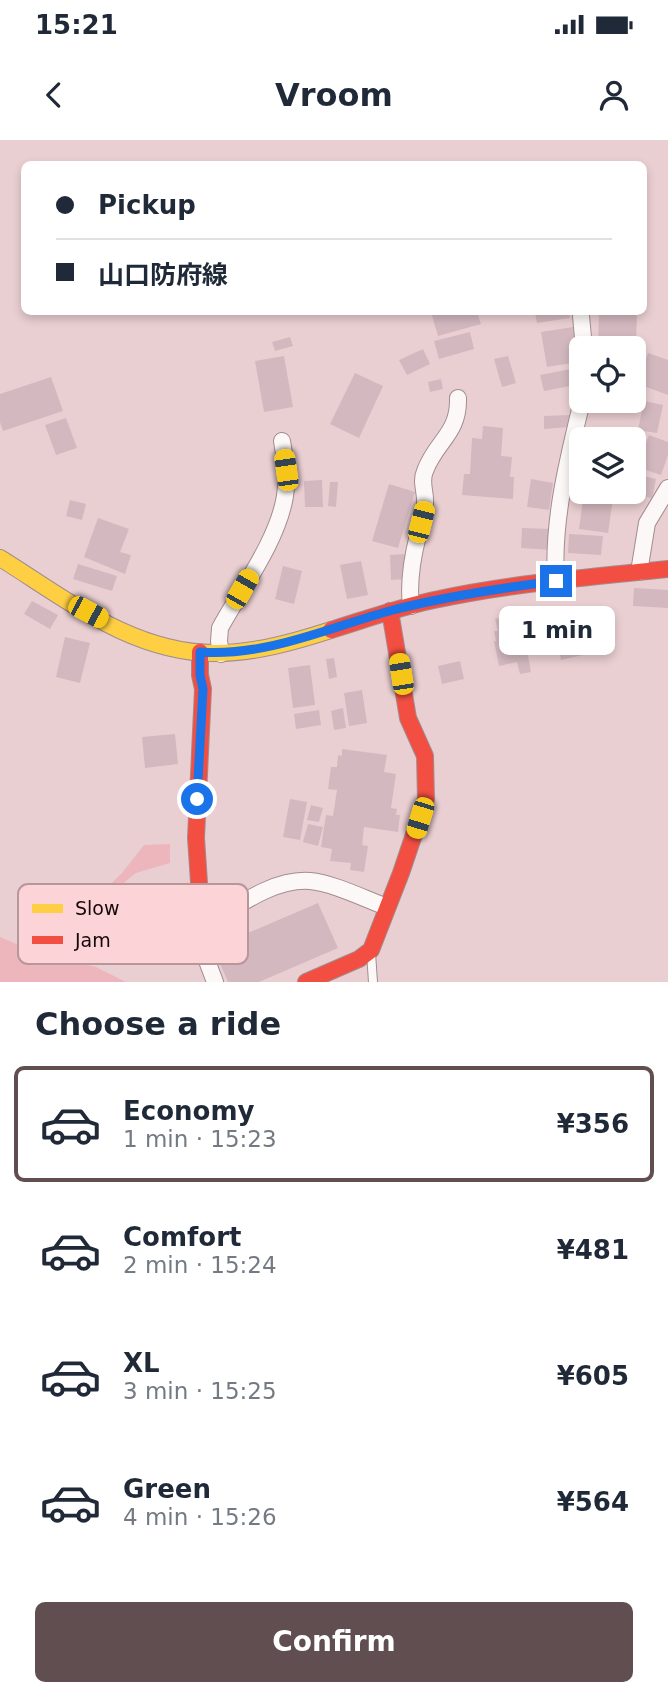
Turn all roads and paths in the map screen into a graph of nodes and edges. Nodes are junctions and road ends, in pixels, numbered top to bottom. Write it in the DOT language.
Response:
graph roads {
  1 [pos="580,316"];
  2 [pos="582,336"];
  3 [pos="458,398"];
  4 [pos="579,413"];
  5 [pos="282,441"];
  6 [pos="668,488"];
  7 [pos="0,558"];
  8 [pos="668,569"];
  9 [pos="639,572"];
  10 [pos="556,581"];
  11 [pos="411,606"];
  12 [pos="390,611"];
  13 [pos="200,652"];
  14 [pos="221,654"];
  15 [pos="198,884"];
  16 [pos="248,901"];
  17 [pos="387,907"];
  18 [pos="371,950"];
  19 [pos="208,964"];
  20 [pos="215,982"];
  21 [pos="306,982"];
  22 [pos="373,982"];
  1 -- 2 [label="street"];
  3 -- 11 [label="street"];
  4 -- 10 [label="street"];
  5 -- 14 [label="street"];
  6 -- 9 [label="street"];
  7 -- 13 [label="main road"];
  8 -- 9 [label="main road"];
  9 -- 10 [label="main road"];
  10 -- 11 [label="main road"];
  11 -- 12 [label="main road"];
  12 -- 14 [label="main road"];
  12 -- 17 [label="main road"];
  13 -- 14 [label="main road"];
  13 -- 15 [label="main road"];
  16 -- 17 [label="street"];
  17 -- 18 [label="main road"];
  18 -- 21 [label="main road"];
  18 -- 22 [label="lane"];
  19 -- 20 [label="street"];
}
